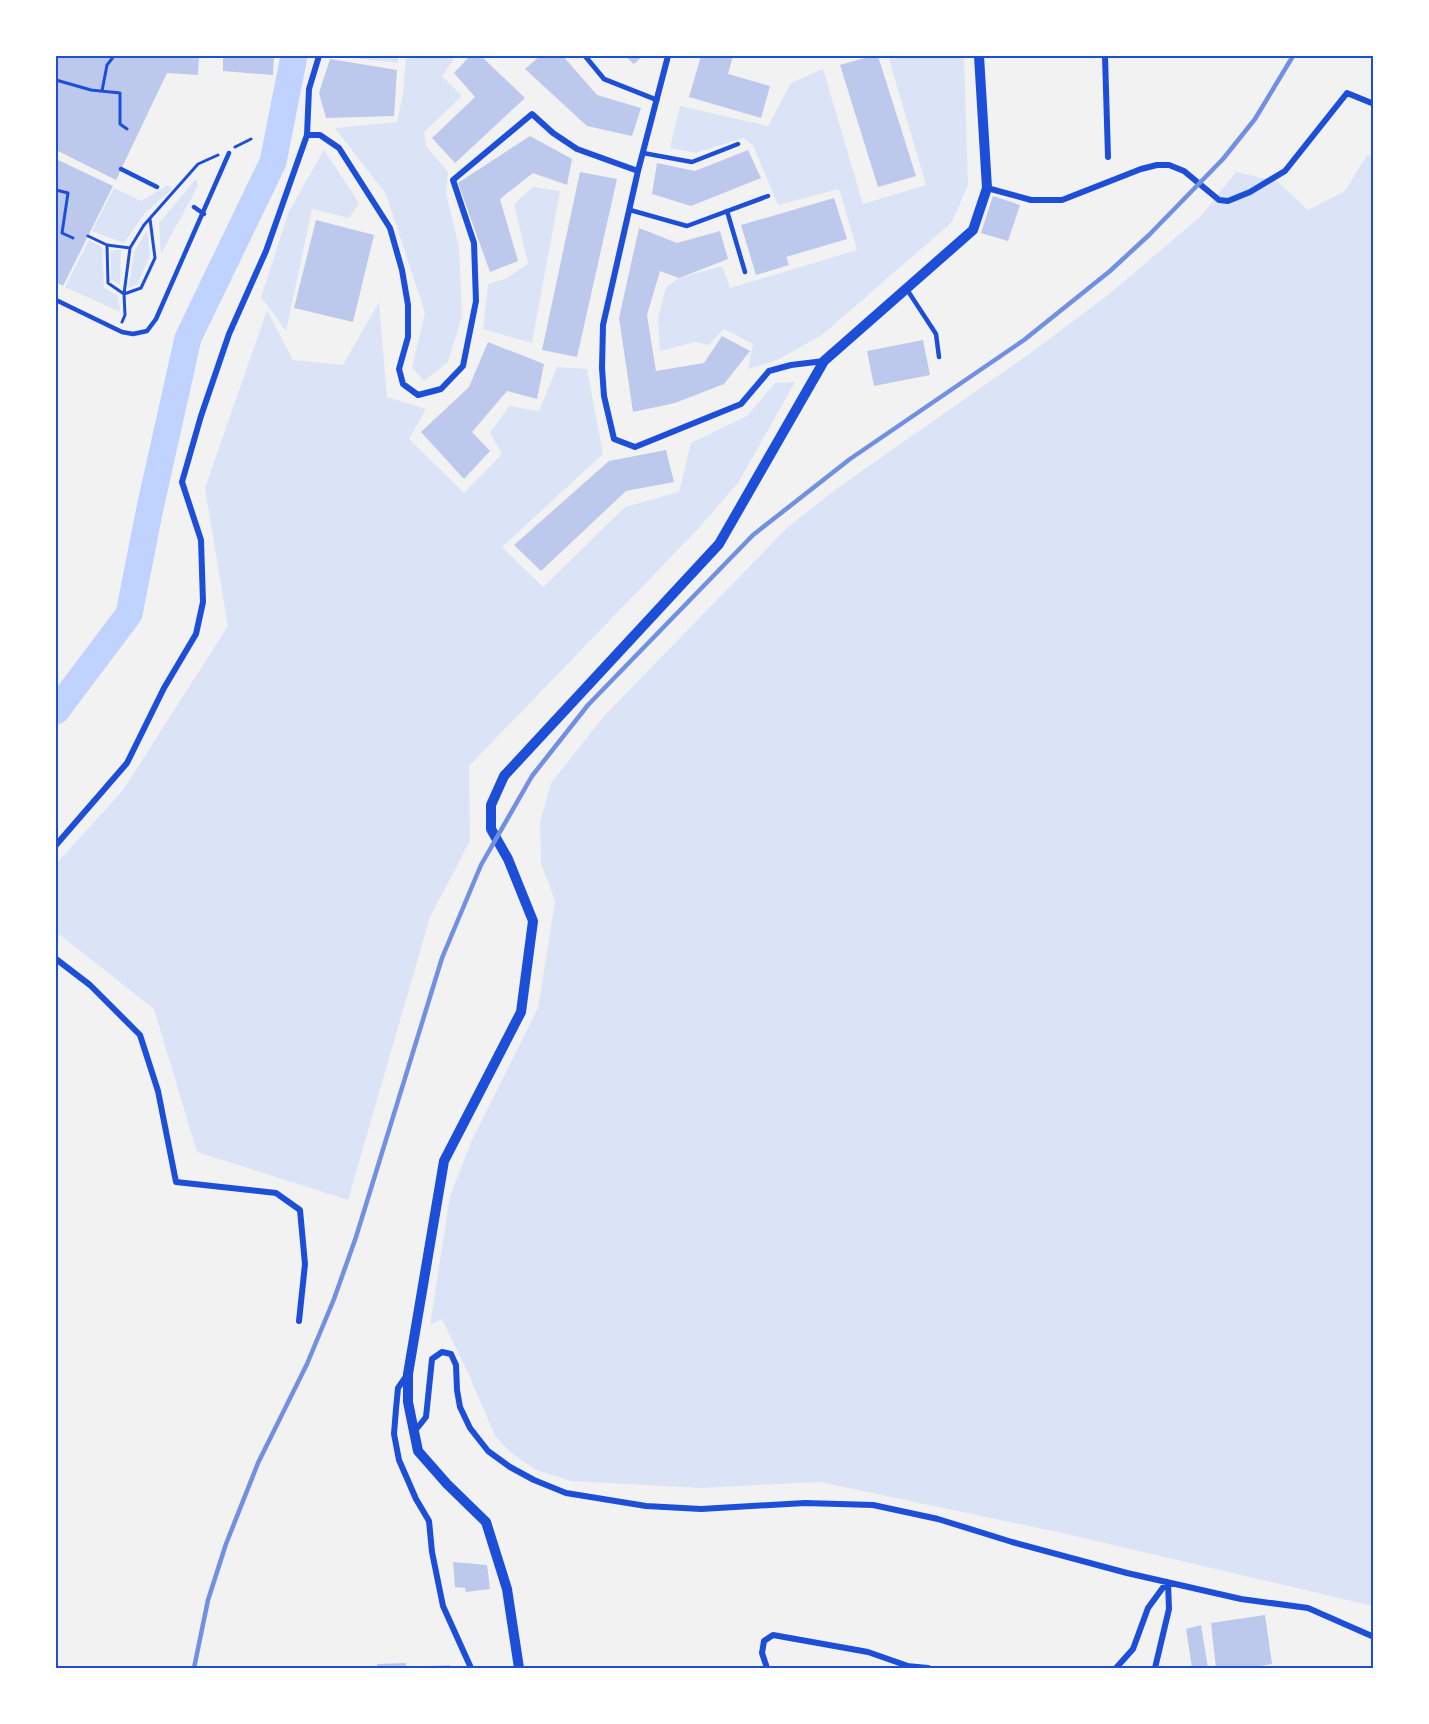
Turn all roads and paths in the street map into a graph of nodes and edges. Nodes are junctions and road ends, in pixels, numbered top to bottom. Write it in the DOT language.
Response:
graph roads {
  1 [pos="114,56"];
  2 [pos="319,56"];
  3 [pos="585,56"];
  4 [pos="668,56"];
  5 [pos="980,56"];
  6 [pos="1105,56"];
  7 [pos="56,80"];
  8 [pos="102,91"];
  9 [pos="657,100"];
  10 [pos="1374,104"];
  11 [pos="127,129"];
  12 [pos="307,135"];
  13 [pos="251,139"];
  14 [pos="738,144"];
  15 [pos="230,151"];
  16 [pos="643,153"];
  17 [pos="219,154"];
  18 [pos="1108,157"];
  19 [pos="121,169"];
  20 [pos="638,171"];
  21 [pos="157,187"];
  22 [pos="987,188"];
  23 [pos="56,190"];
  24 [pos="768,196"];
  25 [pos="194,207"];
  26 [pos="630,210"];
  27 [pos="727,211"];
  28 [pos="204,214"];
  29 [pos="150,219"];
  30 [pos="88,236"];
  31 [pos="73,238"];
  32 [pos="107,245"];
  33 [pos="130,248"];
  34 [pos="745,272"];
  35 [pos="906,288"];
  36 [pos="124,294"];
  37 [pos="56,300"];
  38 [pos="122,322"];
  39 [pos="939,357"];
  40 [pos="824,360"];
  41 [pos="56,845"];
  42 [pos="56,959"];
  43 [pos="299,1322"];
  44 [pos="408,1374"];
  45 [pos="413,1432"];
  46 [pos="1167,1582"];
  47 [pos="1374,1637"];
  48 [pos="906,1667"];
  49 [pos="471,1668"];
  50 [pos="519,1668"];
  51 [pos="767,1668"];
  52 [pos="928,1668"];
  53 [pos="1116,1668"];
  54 [pos="1155,1668"];
  1 -- 8 [label="path"];
  2 -- 12 [label="street"];
  3 -- 9 [label="street"];
  4 -- 9 [label="street"];
  5 -- 22 [label="street"];
  6 -- 18 [label="street"];
  7 -- 8 [label="path"];
  8 -- 11 [label="path"];
  9 -- 16 [label="street"];
  10 -- 22 [label="street"];
  12 -- 20 [label="street"];
  12 -- 41 [label="street"];
  13 -- 15 [label="path"];
  14 -- 16 [label="lane"];
  15 -- 28 [label="lane"];
  16 -- 20 [label="street"];
  17 -- 29 [label="path"];
  19 -- 21 [label="lane"];
  20 -- 26 [label="street"];
  22 -- 35 [label="street"];
  23 -- 31 [label="path"];
  24 -- 27 [label="lane"];
  25 -- 28 [label="lane"];
  26 -- 27 [label="lane"];
  26 -- 40 [label="street"];
  27 -- 34 [label="lane"];
  28 -- 37 [label="lane"];
  29 -- 33 [label="path"];
  29 -- 36 [label="path"];
  30 -- 32 [label="path"];
  32 -- 33 [label="path"];
  32 -- 36 [label="path"];
  33 -- 36 [label="path"];
  35 -- 39 [label="lane"];
  35 -- 40 [label="street"];
  36 -- 38 [label="path"];
  40 -- 44 [label="street"];
  42 -- 43 [label="street"];
  44 -- 45 [label="street"];
  44 -- 49 [label="street"];
  45 -- 46 [label="street"];
  45 -- 50 [label="street"];
  46 -- 47 [label="street"];
  46 -- 53 [label="street"];
  46 -- 54 [label="street"];
  48 -- 51 [label="street"];
  48 -- 52 [label="street"];
}
